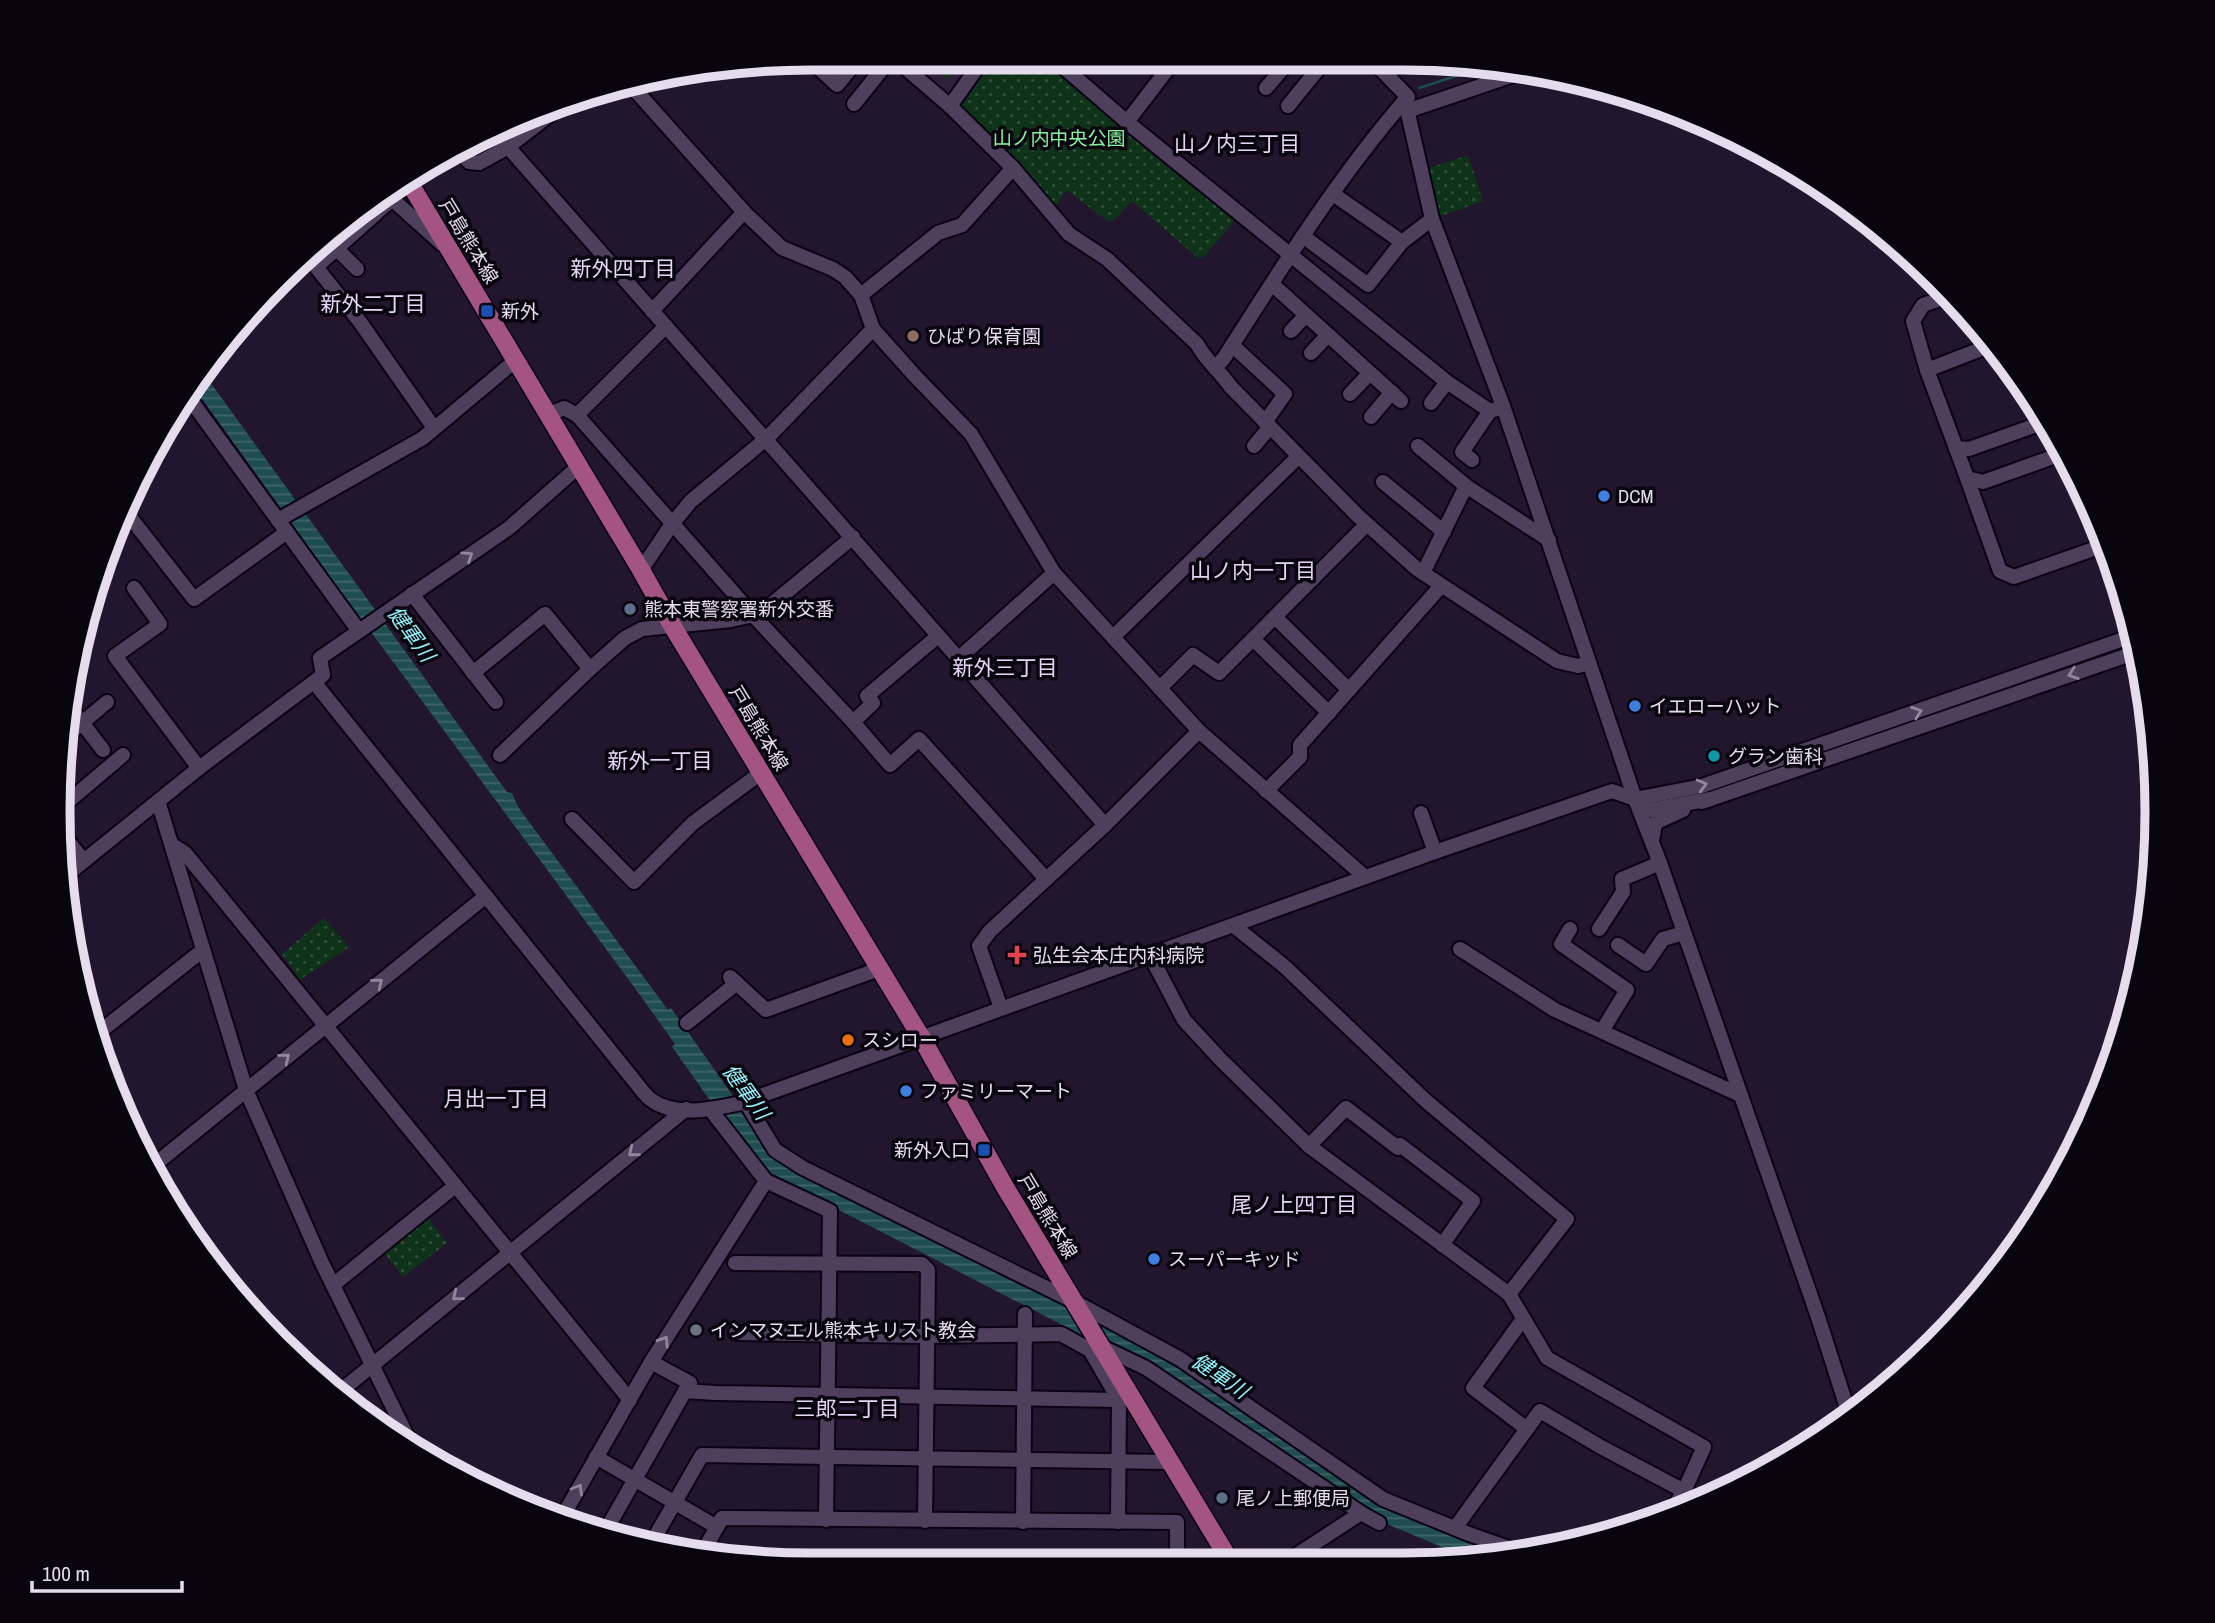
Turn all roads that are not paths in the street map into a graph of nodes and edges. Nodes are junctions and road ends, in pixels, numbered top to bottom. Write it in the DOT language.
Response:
graph roads {
  1 [pos="821,70"];
  2 [pos="850,70"];
  3 [pos="882,70"];
  4 [pos="906,70"];
  5 [pos="976,70"];
  6 [pos="1067,70"];
  7 [pos="1167,70"];
  8 [pos="1282,70"];
  9 [pos="1317,70"];
  10 [pos="1382,70"];
  11 [pos="1505,77"];
  12 [pos="1266,88"];
  13 [pos="636,91"];
  14 [pos="854,104"];
  15 [pos="1406,105"];
  16 [pos="950,106"];
  17 [pos="1288,106"];
  18 [pos="542,121"];
  19 [pos="1127,122"];
  20 [pos="508,147"];
  21 [pos="464,157"];
  22 [pos="1013,167"];
  23 [pos="412,187"];
  24 [pos="1332,194"];
  25 [pos="744,212"];
  26 [pos="1433,219"];
  27 [pos="1303,236"];
  28 [pos="1402,242"];
  29 [pos="337,249"];
  30 [pos="450,251"];
  31 [pos="1289,255"];
  32 [pos="315,261"];
  33 [pos="312,263"];
  34 [pos="356,269"];
  35 [pos="1272,284"];
  36 [pos="860,295"];
  37 [pos="1939,299"];
  38 [pos="652,311"];
  39 [pos="1307,315"];
  40 [pos="666,326"];
  41 [pos="873,329"];
  42 [pos="1291,331"];
  43 [pos="1328,335"];
  44 [pos="1233,345"];
  45 [pos="1982,349"];
  46 [pos="1311,353"];
  47 [pos="516,360"];
  48 [pos="1215,368"];
  49 [pos="1927,370"];
  50 [pos="1370,373"];
  51 [pos="1447,382"];
  52 [pos="1350,394"];
  53 [pos="193,403"];
  54 [pos="1431,403"];
  55 [pos="1497,409"];
  56 [pos="547,415"];
  57 [pos="577,415"];
  58 [pos="1371,417"];
  59 [pos="1268,425"];
  60 [pos="2036,425"];
  61 [pos="434,428"];
  62 [pos="766,439"];
  63 [pos="1254,446"];
  64 [pos="1418,446"];
  65 [pos="1956,448"];
  66 [pos="2054,456"];
  67 [pos="1298,457"];
  68 [pos="1472,460"];
  69 [pos="579,467"];
  70 [pos="1967,478"];
  71 [pos="1383,482"];
  72 [pos="1466,486"];
  73 [pos="131,518"];
  74 [pos="282,523"];
  75 [pos="673,523"];
  76 [pos="1367,524"];
  77 [pos="1444,532"];
  78 [pos="853,537"];
  79 [pos="1549,540"];
  80 [pos="2097,548"];
  81 [pos="641,570"];
  82 [pos="1054,573"];
  83 [pos="1423,573"];
  84 [pos="1441,586"];
  85 [pos="134,588"];
  86 [pos="412,594"];
  87 [pos="753,615"];
  88 [pos="1275,617"];
  89 [pos="673,627"];
  90 [pos="360,630"];
  91 [pos="938,636"];
  92 [pos="1113,637"];
  93 [pos="1253,639"];
  94 [pos="2124,639"];
  95 [pos="2128,655"];
  96 [pos="958,659"];
  97 [pos="1589,663"];
  98 [pos="590,669"];
  99 [pos="473,673"];
  100 [pos="318,679"];
  101 [pos="1160,688"];
  102 [pos="1349,690"];
  103 [pos="107,702"];
  104 [pos="496,702"];
  105 [pos="1328,713"];
  106 [pos="76,714"];
  107 [pos="852,722"];
  108 [pos="83,723"];
  109 [pos="75,729"];
  110 [pos="1199,731"];
  111 [pos="103,750"];
  112 [pos="123,755"];
  113 [pos="500,755"];
  114 [pos="199,768"];
  115 [pos="762,772"];
  116 [pos="1266,791"];
  117 [pos="71,799"];
  118 [pos="1635,799"];
  119 [pos="1710,799"];
  120 [pos="158,801"];
  121 [pos="1421,813"];
  122 [pos="572,819"];
  123 [pos="1105,825"];
  124 [pos="1652,842"];
  125 [pos="172,845"];
  126 [pos="71,846"];
  127 [pos="1435,852"];
  128 [pos="83,861"];
  129 [pos="1660,863"];
  130 [pos="73,870"];
  131 [pos="1365,877"];
  132 [pos="1046,879"];
  133 [pos="486,896"];
  134 [pos="1234,926"];
  135 [pos="1570,929"];
  136 [pos="1599,929"];
  137 [pos="1684,933"];
  138 [pos="1618,945"];
  139 [pos="1460,949"];
  140 [pos="203,950"];
  141 [pos="1150,955"];
  142 [pos="879,969"];
  143 [pos="1002,1009"];
  144 [pos="687,1023"];
  145 [pos="324,1026"];
  146 [pos="103,1029"];
  147 [pos="1602,1031"];
  148 [pos="921,1037"];
  149 [pos="246,1090"];
  150 [pos="1740,1095"];
  151 [pos="743,1102"];
  152 [pos="712,1109"];
  153 [pos="686,1110"];
  154 [pos="1309,1146"];
  155 [pos="158,1162"];
  156 [pos="766,1181"];
  157 [pos="456,1186"];
  158 [pos="1441,1245"];
  159 [pos="510,1253"];
  160 [pos="736,1263"];
  161 [pos="830,1264"];
  162 [pos="333,1285"];
  163 [pos="1510,1294"];
  164 [pos="1075,1302"];
  165 [pos="1025,1314"];
  166 [pos="1523,1319"];
  167 [pos="736,1333"];
  168 [pos="829,1334"];
  169 [pos="1025,1335"];
  170 [pos="927,1336"];
  171 [pos="1104,1348"];
  172 [pos="651,1362"];
  173 [pos="372,1365"];
  174 [pos="345,1387"];
  175 [pos="685,1391"];
  176 [pos="828,1395"];
  177 [pos="926,1396"];
  178 [pos="1024,1397"];
  179 [pos="1125,1399"];
  180 [pos="630,1400"];
  181 [pos="1846,1406"];
  182 [pos="1527,1429"];
  183 [pos="403,1430"];
  184 [pos="596,1457"];
  185 [pos="827,1458"];
  186 [pos="925,1459"];
  187 [pos="1023,1460"];
  188 [pos="1118,1461"];
  189 [pos="1169,1462"];
  190 [pos="635,1479"];
  191 [pos="1684,1491"];
  192 [pos="1678,1500"];
  193 [pos="675,1503"];
  194 [pos="565,1511"];
  195 [pos="1361,1513"];
  196 [pos="825,1520"];
  197 [pos="925,1521"];
  198 [pos="1023,1522"];
  199 [pos="1118,1522"];
  200 [pos="1379,1523"];
  201 [pos="609,1525"];
  202 [pos="717,1527"];
  203 [pos="1455,1528"];
  204 [pos="655,1536"];
  205 [pos="707,1546"];
  206 [pos="1505,1546"];
  207 [pos="1177,1553"];
  208 [pos="1226,1553"];
  209 [pos="1300,1553"];
  1 -- 2 [label="street"];
  3 -- 14 [label="street"];
  4 -- 16 [label="street"];
  5 -- 16 [label="street"];
  6 -- 19 [label="street"];
  7 -- 19 [label="street"];
  8 -- 12 [label="street"];
  9 -- 17 [label="street"];
  10 -- 15 [label="street"];
  11 -- 15 [label="street"];
  13 -- 25 [label="street"];
  15 -- 24 [label="street"];
  15 -- 26 [label="street"];
  16 -- 22 [label="street"];
  18 -- 20 [label="street"];
  19 -- 31 [label="street"];
  20 -- 21 [label="street"];
  20 -- 38 [label="street"];
  22 -- 36 [label="street"];
  22 -- 48 [label="street"];
  23 -- 30 [label="main road, 戸島熊本線"];
  24 -- 27 [label="street"];
  24 -- 28 [label="street"];
  25 -- 36 [label="street"];
  25 -- 38 [label="street"];
  26 -- 28 [label="street"];
  26 -- 55 [label="street"];
  27 -- 28 [label="street"];
  27 -- 31 [label="street"];
  29 -- 30 [label="street"];
  29 -- 32 [label="street"];
  29 -- 34 [label="street"];
  30 -- 47 [label="main road, 戸島熊本線"];
  31 -- 35 [label="street"];
  31 -- 51 [label="street"];
  33 -- 61 [label="street"];
  35 -- 39 [label="street"];
  35 -- 44 [label="street"];
  36 -- 41 [label="street"];
  37 -- 49 [label="street"];
  38 -- 40 [label="street"];
  39 -- 42 [label="street"];
  39 -- 43 [label="street"];
  40 -- 57 [label="street"];
  40 -- 62 [label="street"];
  41 -- 62 [label="street"];
  41 -- 82 [label="street"];
  43 -- 46 [label="street"];
  43 -- 50 [label="street"];
  44 -- 48 [label="street"];
  44 -- 59 [label="street"];
  45 -- 49 [label="street"];
  47 -- 56 [label="main road, 戸島熊本線"];
  47 -- 61 [label="street"];
  48 -- 59 [label="street"];
  49 -- 65 [label="street"];
  50 -- 52 [label="street"];
  50 -- 58 [label="street"];
  51 -- 54 [label="street"];
  51 -- 55 [label="street"];
  53 -- 74 [label="street"];
  55 -- 68 [label="street"];
  55 -- 79 [label="street"];
  56 -- 57 [label="street"];
  56 -- 69 [label="main road, 戸島熊本線"];
  57 -- 75 [label="street"];
  59 -- 63 [label="street"];
  59 -- 67 [label="street"];
  60 -- 65 [label="street"];
  61 -- 74 [label="street"];
  62 -- 75 [label="street"];
  62 -- 78 [label="street"];
  64 -- 72 [label="street"];
  65 -- 70 [label="street"];
  66 -- 70 [label="street"];
  67 -- 76 [label="street"];
  67 -- 92 [label="street"];
  69 -- 81 [label="main road, 戸島熊本線"];
  86 -- 69 [label="street, one-way"];
  70 -- 80 [label="street"];
  71 -- 77 [label="street"];
  72 -- 77 [label="street"];
  72 -- 79 [label="street"];
  73 -- 74 [label="street"];
  74 -- 90 [label="street"];
  75 -- 81 [label="street"];
  75 -- 87 [label="street"];
  76 -- 83 [label="street"];
  76 -- 88 [label="street"];
  77 -- 83 [label="street"];
  78 -- 87 [label="street"];
  78 -- 91 [label="street"];
  79 -- 97 [label="street"];
  81 -- 89 [label="main road, 戸島熊本線"];
  82 -- 92 [label="street"];
  82 -- 96 [label="street"];
  83 -- 84 [label="street"];
  84 -- 97 [label="street"];
  84 -- 102 [label="street"];
  85 -- 114 [label="street"];
  86 -- 90 [label="street"];
  86 -- 99 [label="street"];
  87 -- 89 [label="street"];
  87 -- 107 [label="street"];
  88 -- 93 [label="street"];
  88 -- 102 [label="street"];
  89 -- 98 [label="street"];
  89 -- 115 [label="main road, 戸島熊本線"];
  90 -- 100 [label="street"];
  91 -- 96 [label="street"];
  91 -- 107 [label="street"];
  92 -- 101 [label="street"];
  93 -- 101 [label="street"];
  93 -- 105 [label="street"];
  118 -- 94 [label="street, one-way"];
  95 -- 119 [label="street, one-way"];
  96 -- 123 [label="street"];
  97 -- 118 [label="street"];
  98 -- 99 [label="street"];
  98 -- 113 [label="street"];
  99 -- 104 [label="street"];
  100 -- 114 [label="street"];
  100 -- 133 [label="street"];
  101 -- 110 [label="street"];
  102 -- 105 [label="street"];
  103 -- 108 [label="street"];
  105 -- 116 [label="street"];
  106 -- 108 [label="street"];
  107 -- 132 [label="street"];
  108 -- 109 [label="street"];
  108 -- 111 [label="street"];
  110 -- 116 [label="street"];
  110 -- 123 [label="street"];
  112 -- 117 [label="street"];
  114 -- 120 [label="street"];
  115 -- 122 [label="street"];
  115 -- 142 [label="main road, 戸島熊本線"];
  116 -- 131 [label="street"];
  118 -- 119 [label="street"];
  118 -- 124 [label="street"];
  118 -- 127 [label="street"];
  119 -- 124 [label="street"];
  120 -- 125 [label="street"];
  120 -- 128 [label="street"];
  121 -- 127 [label="street"];
  123 -- 132 [label="street"];
  124 -- 129 [label="street"];
  125 -- 140 [label="street"];
  125 -- 145 [label="street"];
  126 -- 128 [label="street"];
  127 -- 131 [label="street"];
  128 -- 130 [label="street"];
  129 -- 136 [label="street"];
  129 -- 137 [label="street"];
  131 -- 134 [label="street"];
  132 -- 143 [label="street"];
  145 -- 133 [label="street, one-way"];
  133 -- 153 [label="street"];
  134 -- 141 [label="street"];
  134 -- 163 [label="street"];
  135 -- 147 [label="street"];
  137 -- 138 [label="street"];
  137 -- 150 [label="street"];
  139 -- 147 [label="street"];
  140 -- 146 [label="street"];
  140 -- 149 [label="street"];
  141 -- 143 [label="street"];
  141 -- 154 [label="street"];
  142 -- 144 [label="street"];
  142 -- 148 [label="main road, 戸島熊本線"];
  143 -- 148 [label="street"];
  149 -- 145 [label="street, one-way"];
  145 -- 157 [label="street"];
  147 -- 150 [label="street"];
  148 -- 151 [label="street"];
  148 -- 164 [label="main road, 戸島熊本線"];
  149 -- 155 [label="street"];
  149 -- 162 [label="street"];
  150 -- 181 [label="street"];
  151 -- 152 [label="street"];
  151 -- 164 [label="street"];
  152 -- 153 [label="street"];
  152 -- 156 [label="street"];
  153 -- 159 [label="street, one-way"];
  154 -- 158 [label="street"];
  154 -- 158 [label="street"];
  156 -- 161 [label="street"];
  172 -- 156 [label="street, one-way"];
  157 -- 159 [label="street"];
  157 -- 162 [label="street"];
  158 -- 163 [label="street"];
  159 -- 173 [label="street, one-way"];
  159 -- 180 [label="street"];
  160 -- 161 [label="street"];
  161 -- 168 [label="street"];
  161 -- 170 [label="street"];
  162 -- 173 [label="street"];
  163 -- 166 [label="street"];
  164 -- 171 [label="main road, 戸島熊本線"];
  164 -- 203 [label="street"];
  165 -- 169 [label="street"];
  166 -- 182 [label="street"];
  166 -- 191 [label="street"];
  167 -- 168 [label="street"];
  168 -- 170 [label="street"];
  168 -- 176 [label="street"];
  169 -- 170 [label="street"];
  169 -- 178 [label="street"];
  169 -- 179 [label="street"];
  170 -- 177 [label="street"];
  171 -- 179 [label="main road"];
  171 -- 195 [label="street"];
  172 -- 175 [label="street"];
  172 -- 180 [label="street"];
  173 -- 174 [label="street"];
  173 -- 183 [label="street"];
  175 -- 176 [label="street"];
  175 -- 190 [label="street"];
  176 -- 177 [label="street"];
  176 -- 185 [label="street"];
  177 -- 178 [label="street"];
  177 -- 186 [label="street"];
  178 -- 179 [label="street"];
  178 -- 187 [label="street"];
  179 -- 188 [label="street"];
  179 -- 189 [label="main road"];
  180 -- 184 [label="street"];
  182 -- 191 [label="street"];
  182 -- 203 [label="street"];
  184 -- 190 [label="street"];
  194 -- 184 [label="street, one-way"];
  185 -- 186 [label="street"];
  185 -- 193 [label="street"];
  185 -- 196 [label="street"];
  186 -- 187 [label="street"];
  186 -- 197 [label="street"];
  187 -- 188 [label="street"];
  187 -- 198 [label="street"];
  188 -- 189 [label="street"];
  188 -- 199 [label="street"];
  189 -- 208 [label="main road"];
  190 -- 193 [label="street"];
  190 -- 201 [label="street"];
  191 -- 192 [label="street"];
  193 -- 202 [label="street"];
  193 -- 204 [label="street"];
  195 -- 200 [label="street"];
  195 -- 209 [label="street"];
  196 -- 197 [label="street"];
  196 -- 202 [label="street"];
  197 -- 198 [label="street"];
  198 -- 199 [label="street"];
  199 -- 207 [label="street"];
  202 -- 205 [label="street"];
  203 -- 206 [label="street"];
}
